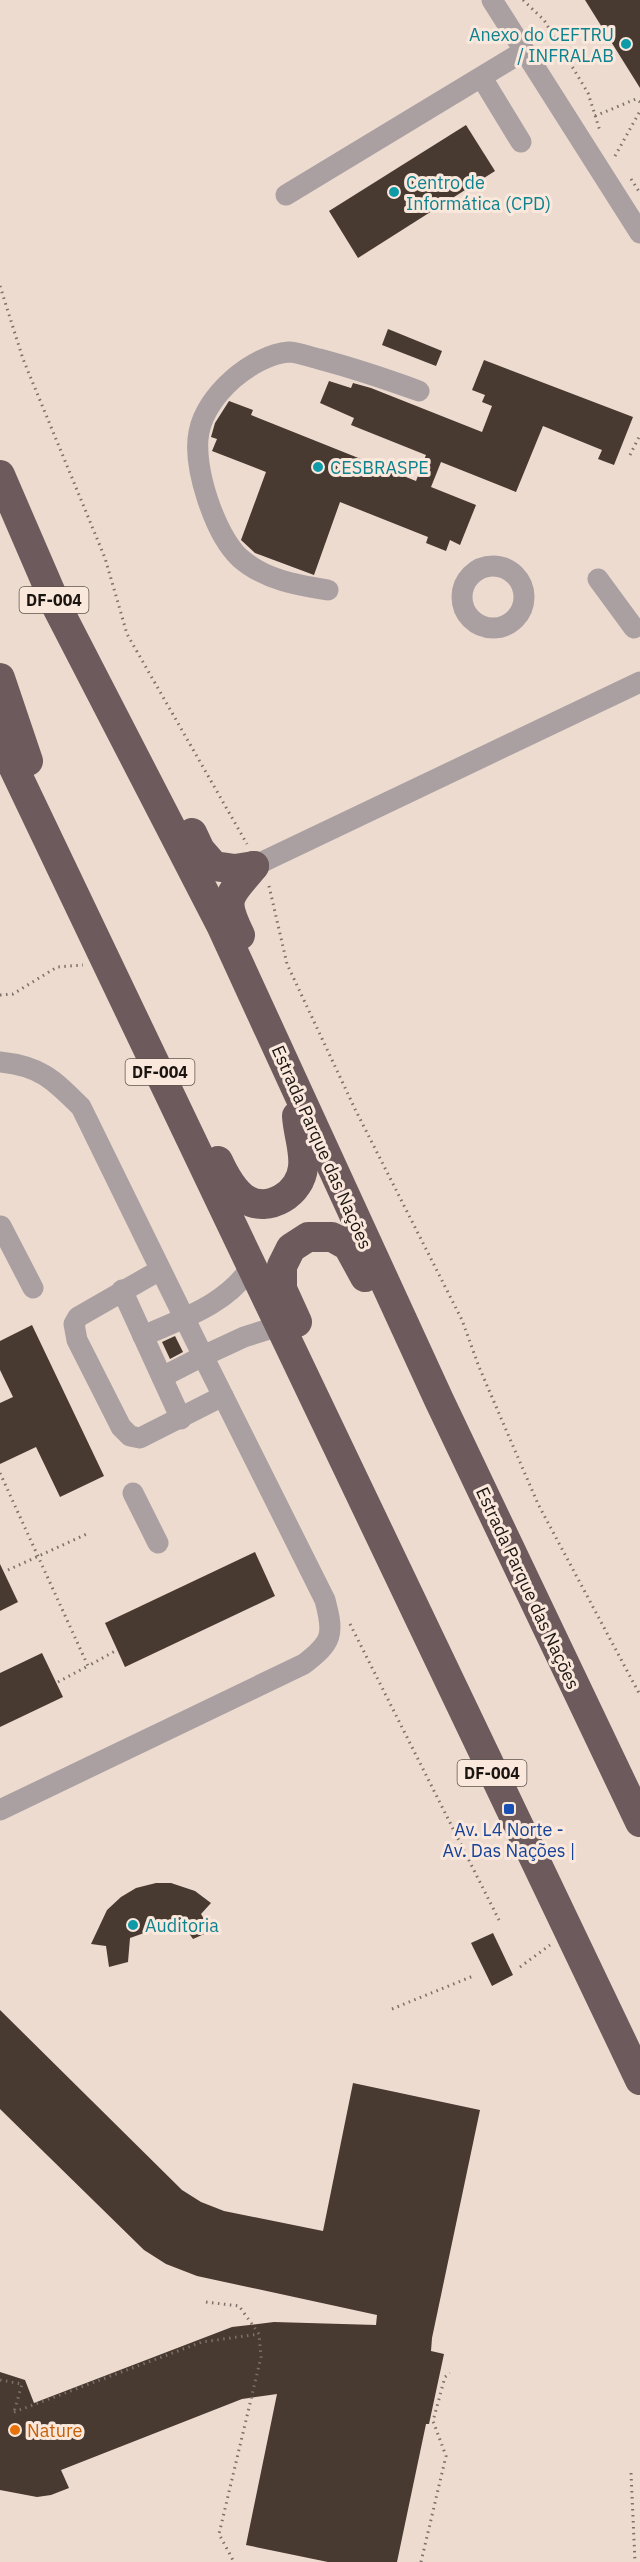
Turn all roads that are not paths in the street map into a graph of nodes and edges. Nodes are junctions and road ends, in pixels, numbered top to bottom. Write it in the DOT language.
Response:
graph roads {
  1 [pos="492,0"];
  2 [pos="524,51"];
  3 [pos="482,78"];
  4 [pos="521,142"];
  5 [pos="286,195"];
  6 [pos="640,233"];
  7 [pos="419,391"];
  8 [pos="0,476"];
  9 [pos="598,579"];
  10 [pos="328,590"];
  11 [pos="634,628"];
  12 [pos="0,678"];
  13 [pos="640,682"];
  14 [pos="100,690"];
  15 [pos="0,739"];
  16 [pos="258,865"];
  17 [pos="66,878"];
  18 [pos="141,1031"];
  19 [pos="0,1062"];
  20 [pos="300,1101"];
  21 [pos="2,1226"];
  22 [pos="251,1267"];
  23 [pos="160,1270"];
  24 [pos="33,1288"];
  25 [pos="122,1290"];
  26 [pos="182,1318"];
  27 [pos="279,1326"];
  28 [pos="143,1336"];
  29 [pos="203,1356"];
  30 [pos="162,1377"];
  31 [pos="223,1396"];
  32 [pos="439,1400"];
  33 [pos="181,1419"];
  34 [pos="346,1466"];
  35 [pos="133,1493"];
  36 [pos="158,1543"];
  37 [pos="0,1810"];
  38 [pos="638,1818"];
  39 [pos="640,2080"];
  1 -- 2 [label="street"];
  2 -- 3 [label="street"];
  2 -- 6 [label="street"];
  3 -- 4 [label="street"];
  3 -- 5 [label="street"];
  7 -- 10 [label="street"];
  8 -- 14 [label="highway, Estrada Parque das Nações / DF-004"];
  9 -- 11 [label="street"];
  12 -- 17 [label="highway"];
  13 -- 16 [label="street"];
  14 -- 16 [label="highway"];
  14 -- 20 [label="highway, Estrada Parque das Nações / DF-004"];
  15 -- 17 [label="highway, DF-004"];
  16 -- 20 [label="highway"];
  17 -- 18 [label="highway, DF-004"];
  18 -- 20 [label="highway"];
  18 -- 22 [label="highway, DF-004"];
  19 -- 23 [label="street"];
  20 -- 32 [label="highway, Estrada Parque das Nações / DF-004"];
  21 -- 24 [label="street"];
  22 -- 26 [label="street"];
  22 -- 27 [label="highway, DF-004"];
  23 -- 25 [label="street"];
  23 -- 26 [label="street"];
  25 -- 28 [label="street"];
  25 -- 33 [label="street"];
  26 -- 28 [label="street"];
  26 -- 29 [label="street"];
  27 -- 29 [label="street"];
  27 -- 34 [label="highway, DF-004"];
  28 -- 30 [label="street"];
  29 -- 30 [label="street"];
  29 -- 31 [label="street"];
  30 -- 33 [label="street"];
  31 -- 33 [label="street"];
  31 -- 37 [label="street"];
  32 -- 34 [label="highway"];
  32 -- 38 [label="highway, Estrada Parque das Nações / DF-004"];
  34 -- 39 [label="highway, DF-004"];
  35 -- 36 [label="street"];
}
